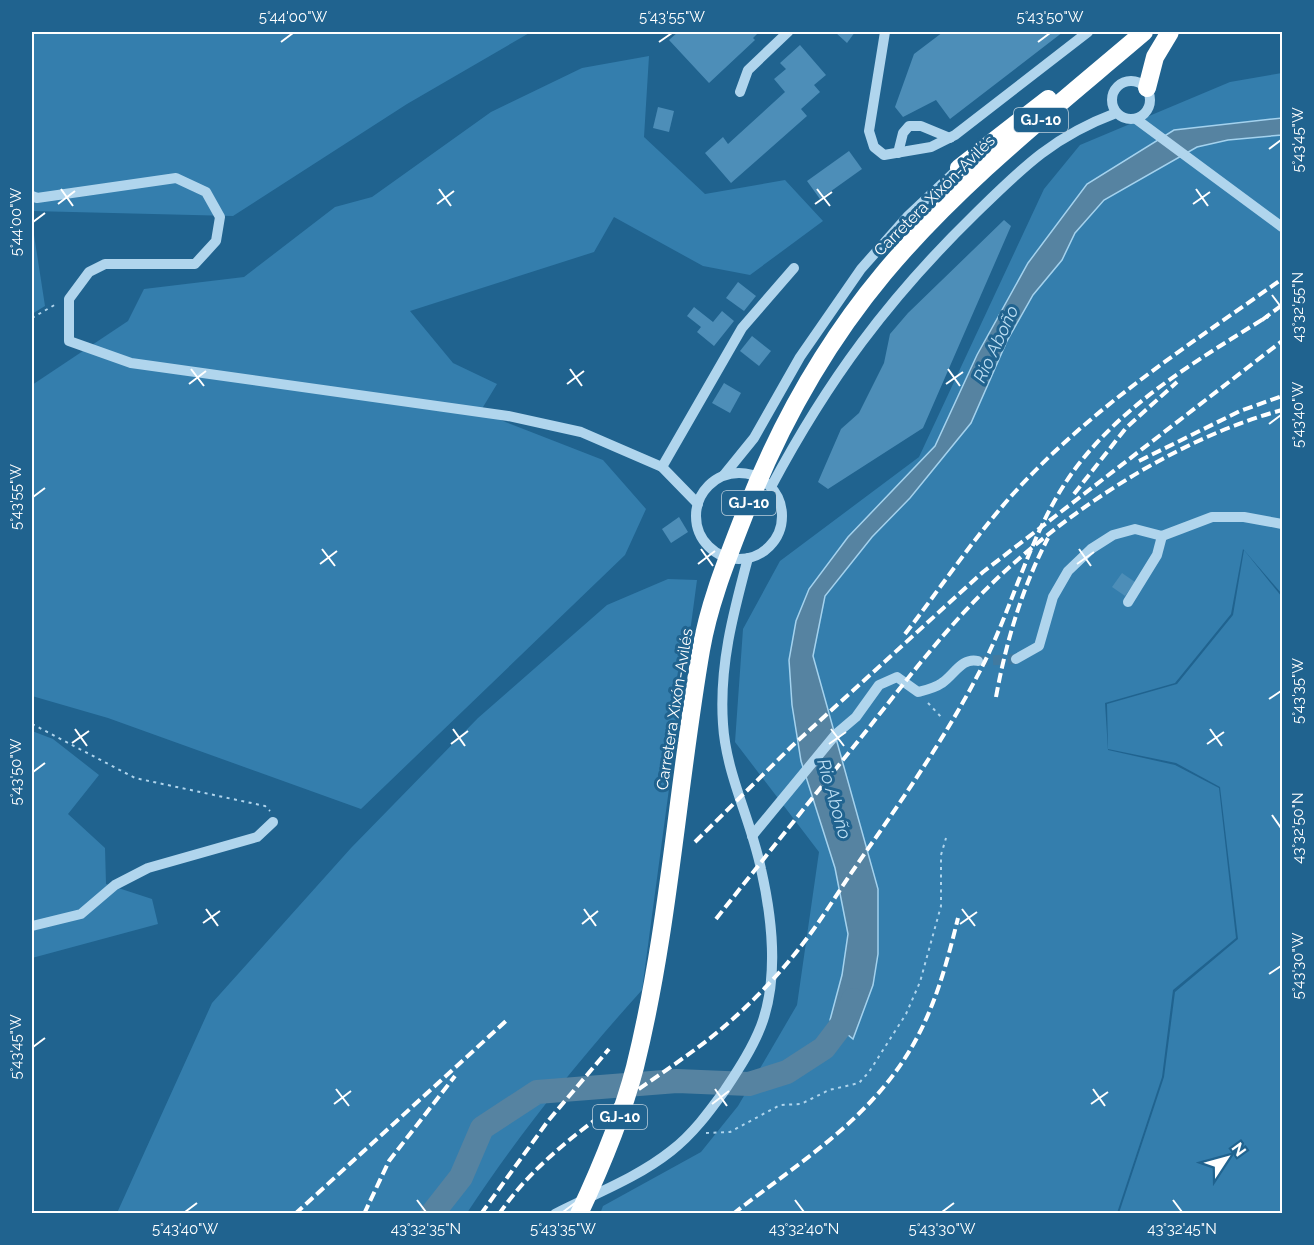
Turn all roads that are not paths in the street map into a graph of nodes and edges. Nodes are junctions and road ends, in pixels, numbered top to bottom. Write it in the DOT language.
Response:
graph roads {
  1 [pos="788,32"];
  2 [pos="885,32"];
  3 [pos="1088,32"];
  4 [pos="1143,32"];
  5 [pos="1170,32"];
  6 [pos="1147,88"];
  7 [pos="740,92"];
  8 [pos="1116,113"];
  9 [pos="1136,119"];
  10 [pos="950,138"];
  11 [pos="898,153"];
  12 [pos="959,168"];
  13 [pos="32,196"];
  14 [pos="1282,227"];
  15 [pos="794,268"];
  16 [pos="662,467"];
  17 [pos="724,475"];
  18 [pos="771,487"];
  19 [pos="698,504"];
  20 [pos="1282,524"];
  21 [pos="1161,536"];
  22 [pos="748,558"];
  23 [pos="1128,602"];
  24 [pos="1016,658"];
  25 [pos="978,661"];
  26 [pos="273,822"];
  27 [pos="753,836"];
  28 [pos="32,926"];
  29 [pos="555,1214"];
  30 [pos="579,1214"];
  1 -- 7 [label="street"];
  2 -- 11 [label="street"];
  3 -- 10 [label="street"];
  4 -- 12 [label="highway"];
  4 -- 30 [label="highway, Carretera Xixón-Avilés / GJ-10"];
  5 -- 6 [label="highway"];
  6 -- 8 [label="street"];
  6 -- 9 [label="street"];
  8 -- 9 [label="street"];
  8 -- 18 [label="street"];
  9 -- 14 [label="street"];
  10 -- 11 [label="street"];
  10 -- 11 [label="street"];
  12 -- 17 [label="street"];
  13 -- 16 [label="street"];
  15 -- 16 [label="street"];
  16 -- 19 [label="street"];
  17 -- 18 [label="street"];
  17 -- 19 [label="street"];
  18 -- 22 [label="street"];
  19 -- 22 [label="street"];
  20 -- 21 [label="street"];
  21 -- 23 [label="street"];
  21 -- 24 [label="street"];
  22 -- 27 [label="street"];
  25 -- 27 [label="street"];
  26 -- 28 [label="street"];
  27 -- 29 [label="street"];
}
